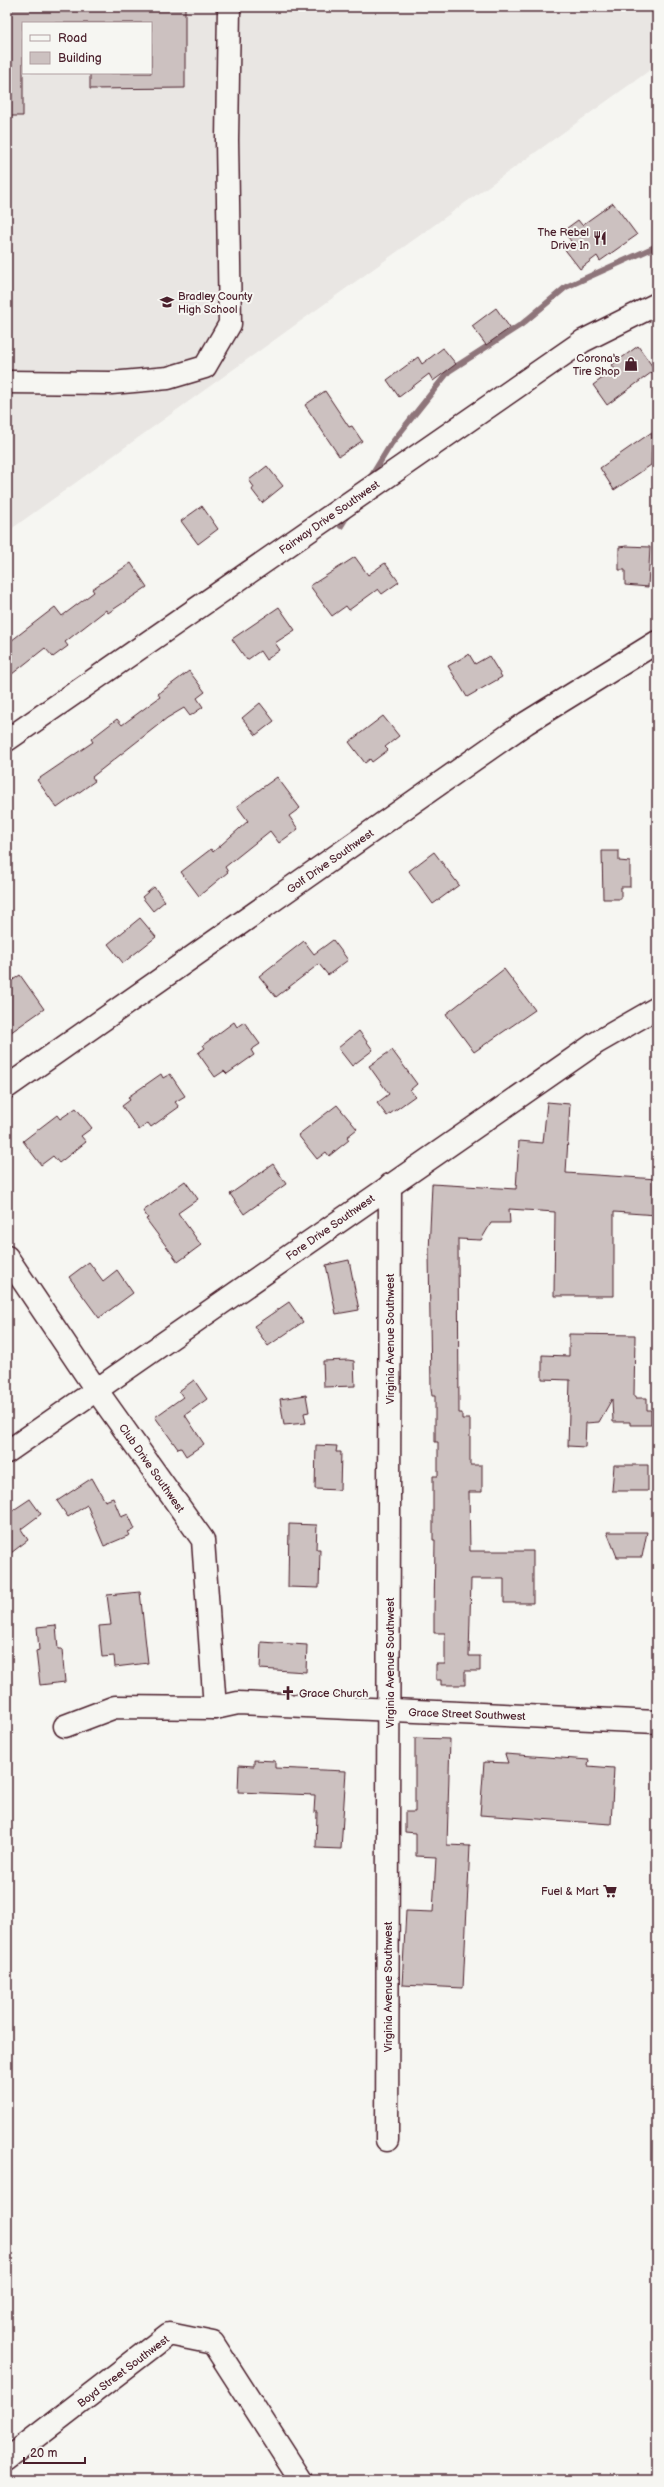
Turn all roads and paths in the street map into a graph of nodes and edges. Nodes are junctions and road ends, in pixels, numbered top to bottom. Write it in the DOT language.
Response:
graph roads {
  1 [pos="229,7"];
  2 [pos="657,304"];
  3 [pos="7,382"];
  4 [pos="657,642"];
  5 [pos="7,740"];
  6 [pos="657,1008"];
  7 [pos="7,1087"];
  8 [pos="390,1185"];
  9 [pos="7,1257"];
  10 [pos="97,1391"];
  11 [pos="7,1452"];
  12 [pos="215,1708"];
  13 [pos="390,1711"];
  14 [pos="657,1722"];
  15 [pos="65,1726"];
  16 [pos="388,2140"];
  17 [pos="7,2459"];
  18 [pos="301,2480"];
  1 -- 3 [label="street"];
  2 -- 5 [label="street, Fairway Drive Southwest"];
  4 -- 7 [label="street, Golf Drive Southwest"];
  6 -- 8 [label="street, Fore Drive Southwest"];
  8 -- 10 [label="street, Fore Drive Southwest"];
  8 -- 13 [label="street, Virginia Avenue Southwest"];
  9 -- 10 [label="street, Club Drive Southwest"];
  10 -- 11 [label="street, Fore Drive Southwest"];
  10 -- 12 [label="street, Club Drive Southwest"];
  12 -- 13 [label="street, Grace Street Southwest"];
  12 -- 15 [label="street, Grace Street Southwest"];
  13 -- 14 [label="street, Grace Street Southwest"];
  13 -- 16 [label="street, Virginia Avenue Southwest"];
  17 -- 18 [label="street, Boyd Street Southwest"];
}
